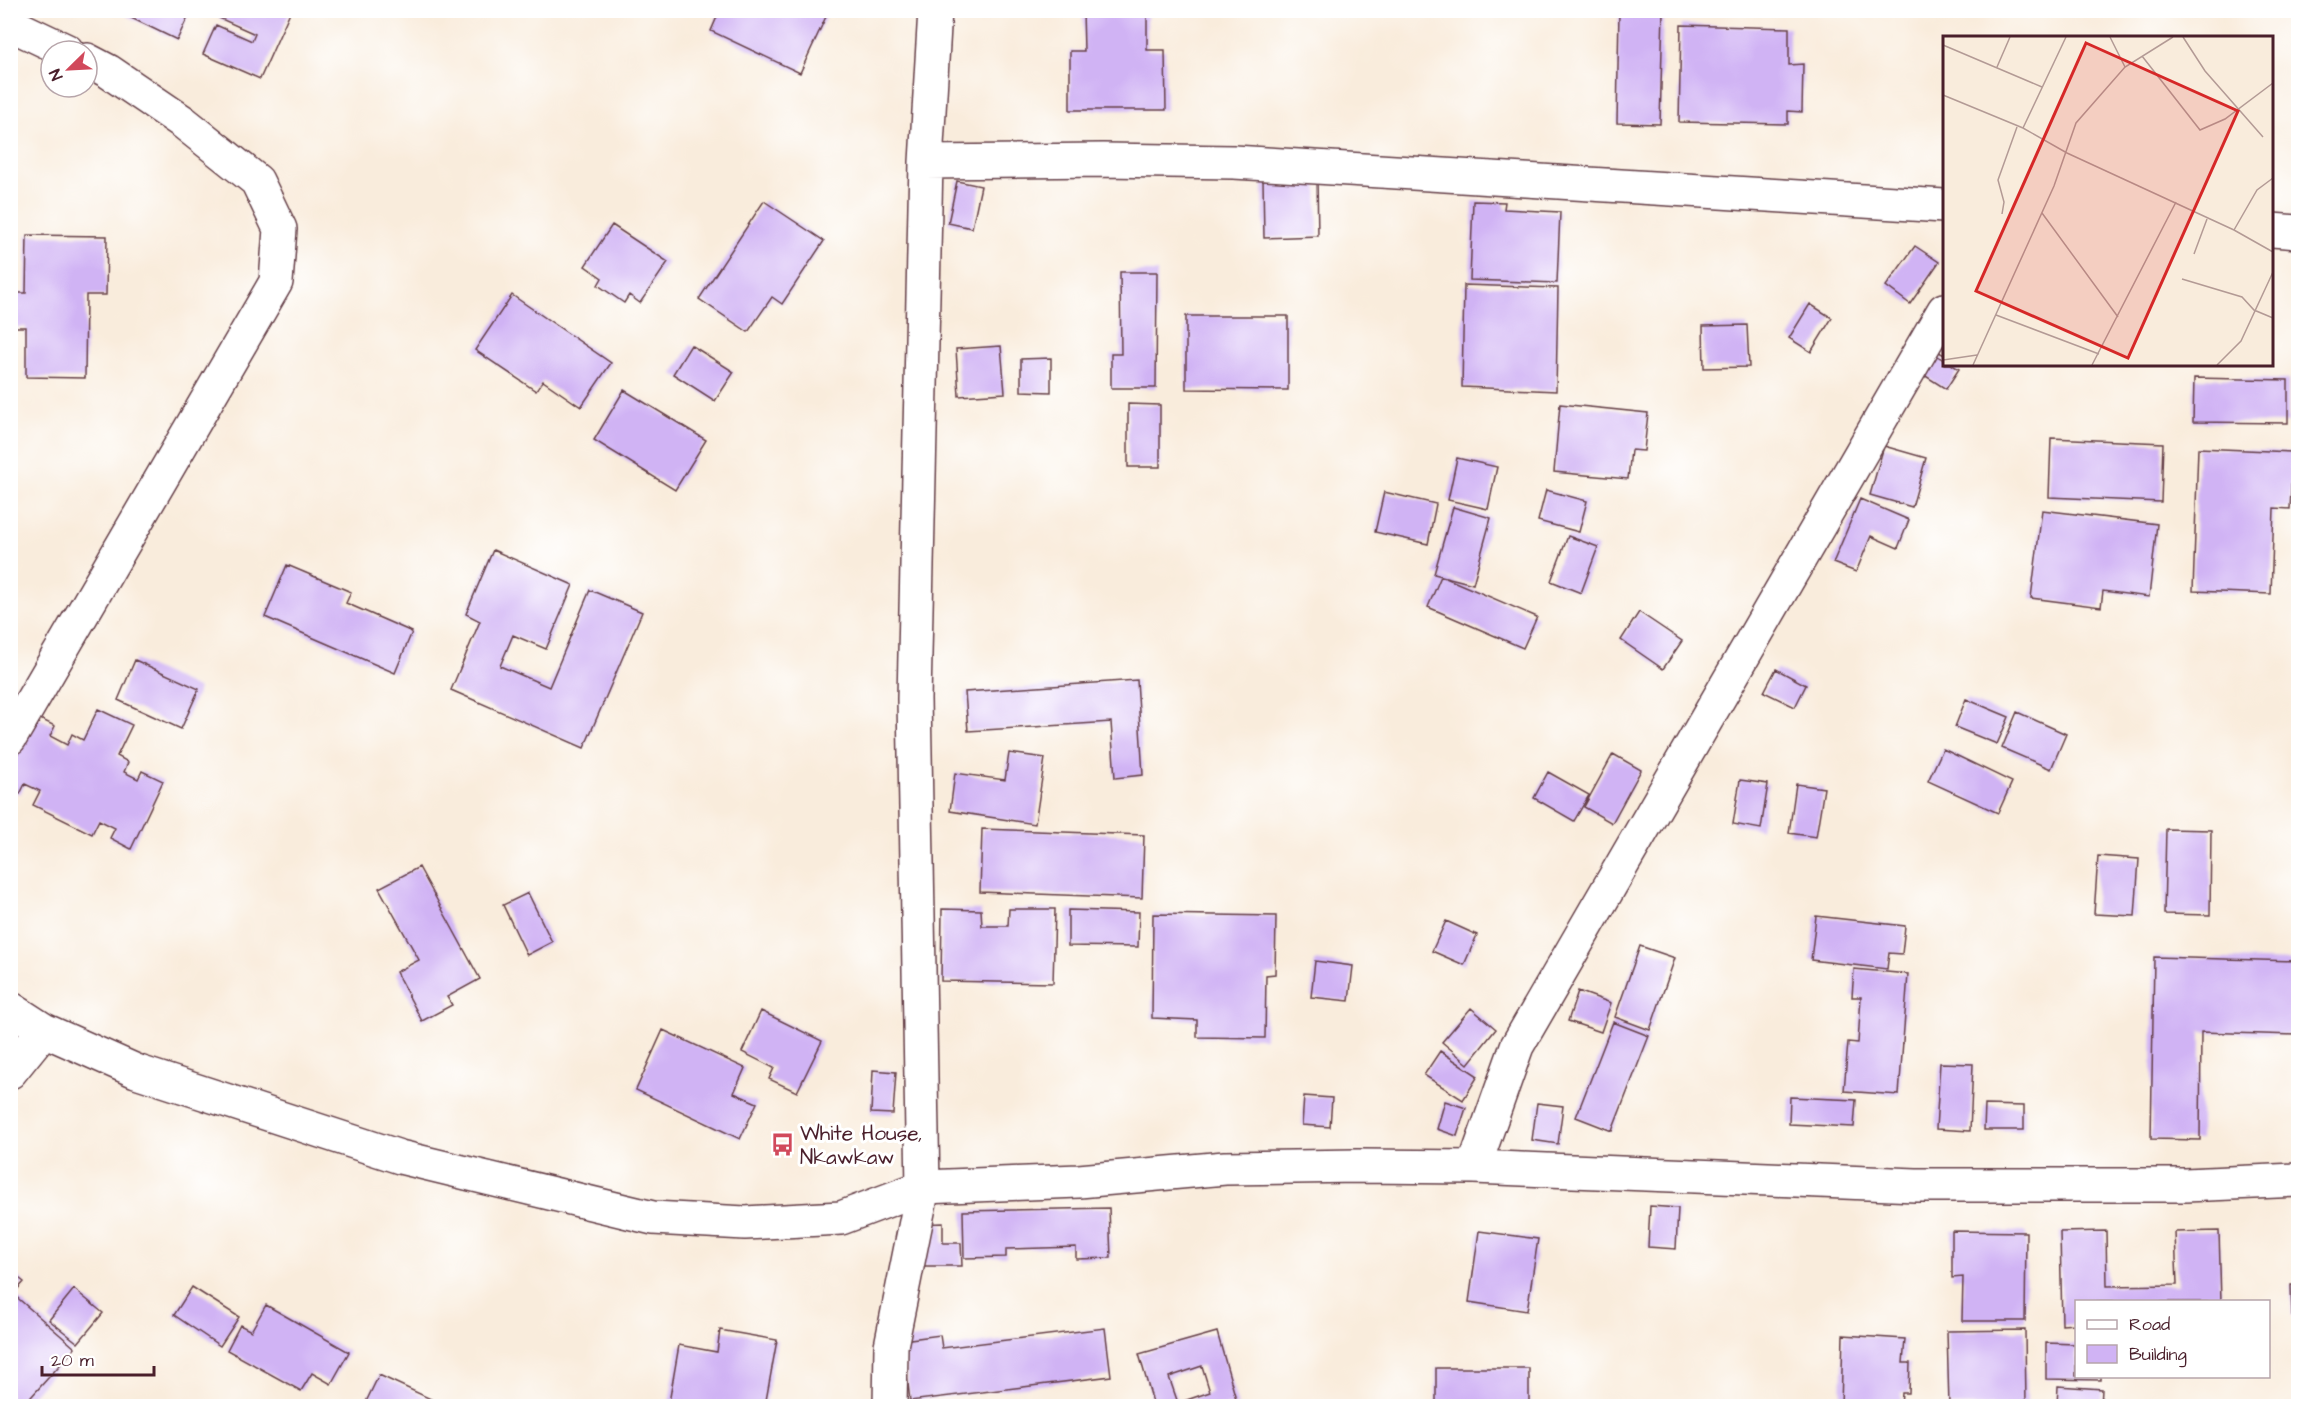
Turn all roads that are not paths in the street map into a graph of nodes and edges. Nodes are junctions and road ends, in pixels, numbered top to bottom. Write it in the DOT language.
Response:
graph roads {
  1 [pos="935,10"];
  2 [pos="10,24"];
  3 [pos="42,39"];
  4 [pos="99,66"];
  5 [pos="926,162"];
  6 [pos="1943,206"];
  7 [pos="2273,230"];
  8 [pos="2298,232"];
  9 [pos="1943,312"];
  10 [pos="10,738"];
  11 [pos="10,1008"];
  12 [pos="44,1030"];
  13 [pos="10,1072"];
  14 [pos="1474,1167"];
  15 [pos="2298,1180"];
  16 [pos="923,1187"];
  17 [pos="890,1407"];
  1 -- 5 [label="street"];
  2 -- 3 [label="street"];
  4 -- 10 [label="street"];
  5 -- 6 [label="street"];
  5 -- 16 [label="street"];
  7 -- 8 [label="street"];
  9 -- 14 [label="street"];
  11 -- 12 [label="street"];
  12 -- 13 [label="street"];
  12 -- 16 [label="street"];
  14 -- 15 [label="street"];
  14 -- 16 [label="street"];
  16 -- 17 [label="street"];
}
